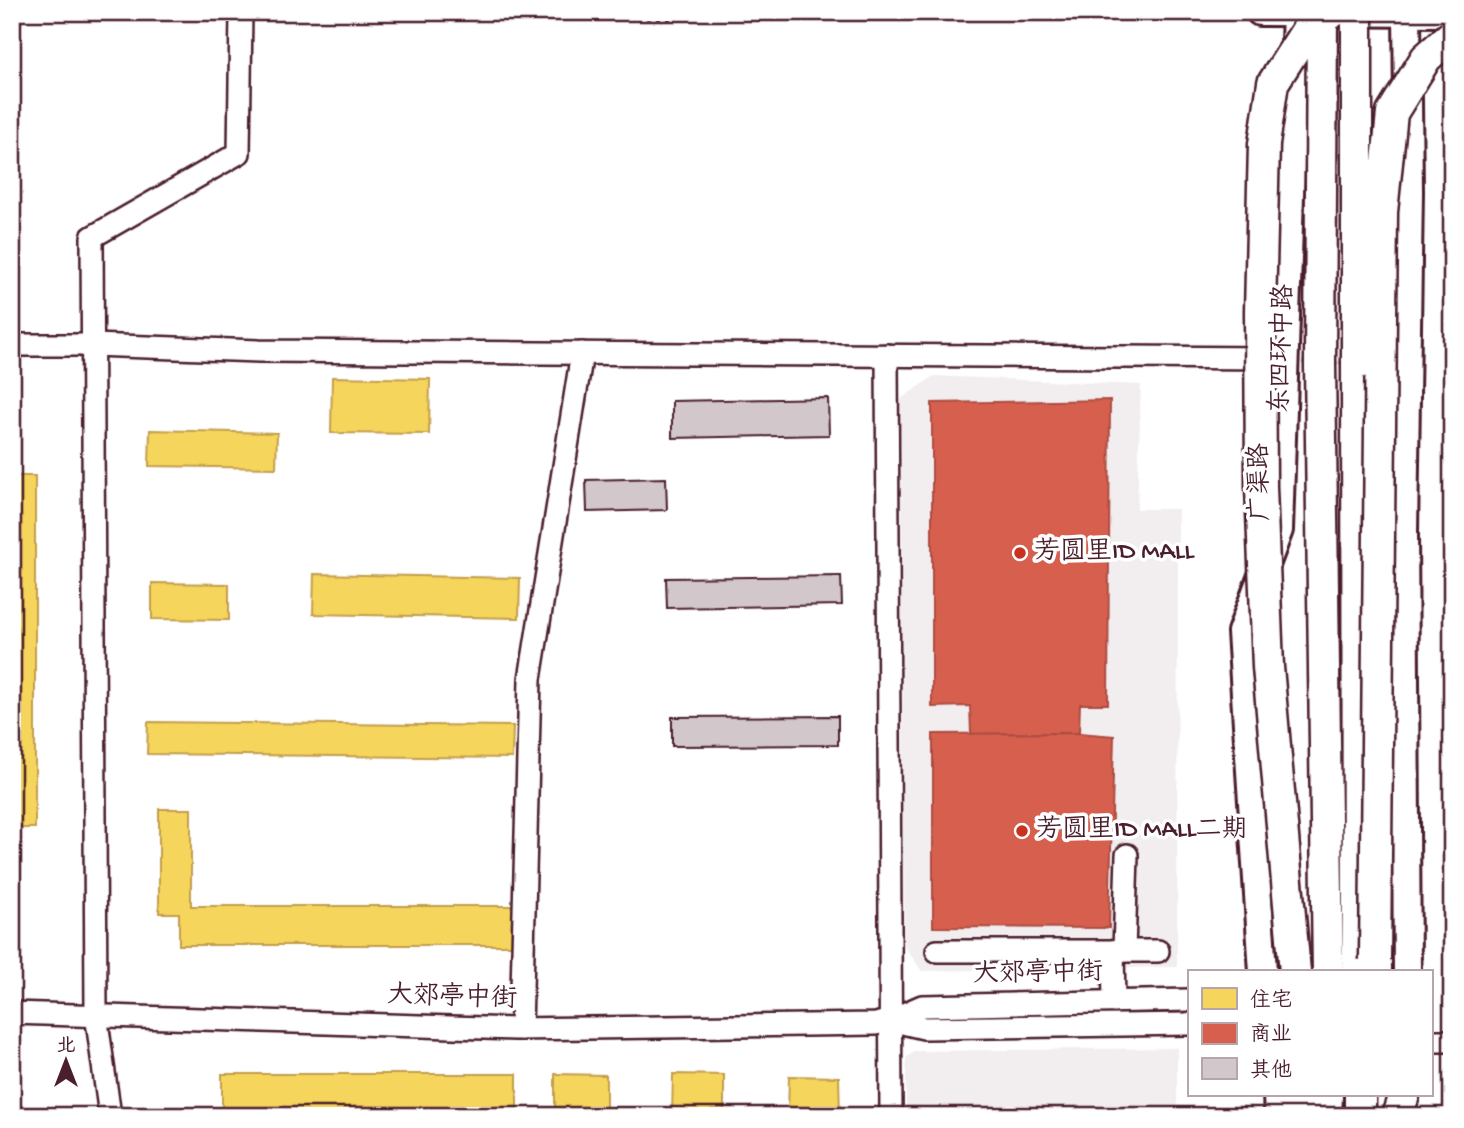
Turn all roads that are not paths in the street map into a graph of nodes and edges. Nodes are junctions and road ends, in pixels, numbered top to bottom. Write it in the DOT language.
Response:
graph roads {
  1 [pos="241,12"];
  2 [pos="1260,12"];
  3 [pos="1407,12"];
  4 [pos="1303,13"];
  5 [pos="1350,13"];
  6 [pos="1452,13"];
  7 [pos="1452,34"];
  8 [pos="12,345"];
  9 [pos="92,345"];
  10 [pos="582,353"];
  11 [pos="887,355"];
  12 [pos="1284,358"];
  13 [pos="1127,855"];
  14 [pos="937,951"];
  15 [pos="1118,951"];
  16 [pos="1158,951"];
  17 [pos="1369,968"];
  18 [pos="1263,970"];
  19 [pos="1295,970"];
  20 [pos="1328,970"];
  21 [pos="1407,970"];
  22 [pos="1188,1000"];
  23 [pos="1114,1002"];
  24 [pos="12,1013"];
  25 [pos="96,1014"];
  26 [pos="890,1020"];
  27 [pos="1188,1024"];
  28 [pos="521,1029"];
  29 [pos="1432,1041"];
  30 [pos="1452,1041"];
  31 [pos="1277,1096"];
  32 [pos="1303,1096"];
  33 [pos="1327,1096"];
  34 [pos="1405,1096"];
  35 [pos="1405,1096"];
  36 [pos="110,1116"];
  37 [pos="891,1116"];
  38 [pos="1278,1116"];
  39 [pos="1305,1116"];
  40 [pos="1326,1116"];
  41 [pos="1397,1116"];
  42 [pos="1406,1116"];
  1 -- 9 [label="street"];
  2 -- 4 [label="main road"];
  3 -- 5 [label="main road"];
  3 -- 6 [label="main road"];
  3 -- 21 [label="main road"];
  4 -- 5 [label="main road"];
  4 -- 12 [label="main road, 东四环中路"];
  4 -- 20 [label="highway, 东四环中路, bridge"];
  5 -- 17 [label="highway, bridge"];
  5 -- 19 [label="highway, 广渠路, bridge"];
  7 -- 17 [label="highway, bridge"];
  8 -- 9 [label="street"];
  9 -- 10 [label="street"];
  9 -- 25 [label="street"];
  10 -- 11 [label="street"];
  10 -- 28 [label="street"];
  11 -- 12 [label="street"];
  11 -- 26 [label="street"];
  12 -- 18 [label="main road, 东四环中路"];
  13 -- 15 [label="street"];
  14 -- 15 [label="street"];
  15 -- 16 [label="street"];
  15 -- 23 [label="street"];
  22 -- 23 [label="street, 大郊亭中街"];
  23 -- 26 [label="street, 大郊亭中街"];
  24 -- 25 [label="street, 大郊亭中街"];
  25 -- 28 [label="street, 大郊亭中街"];
  25 -- 36 [label="street"];
  26 -- 27 [label="street, 大郊亭中街"];
  26 -- 28 [label="street, 大郊亭中街"];
  26 -- 37 [label="street"];
  29 -- 30 [label="street"];
  31 -- 38 [label="main road"];
  32 -- 39 [label="highway"];
  33 -- 40 [label="highway"];
  34 -- 41 [label="highway"];
  35 -- 42 [label="main road"];
}
